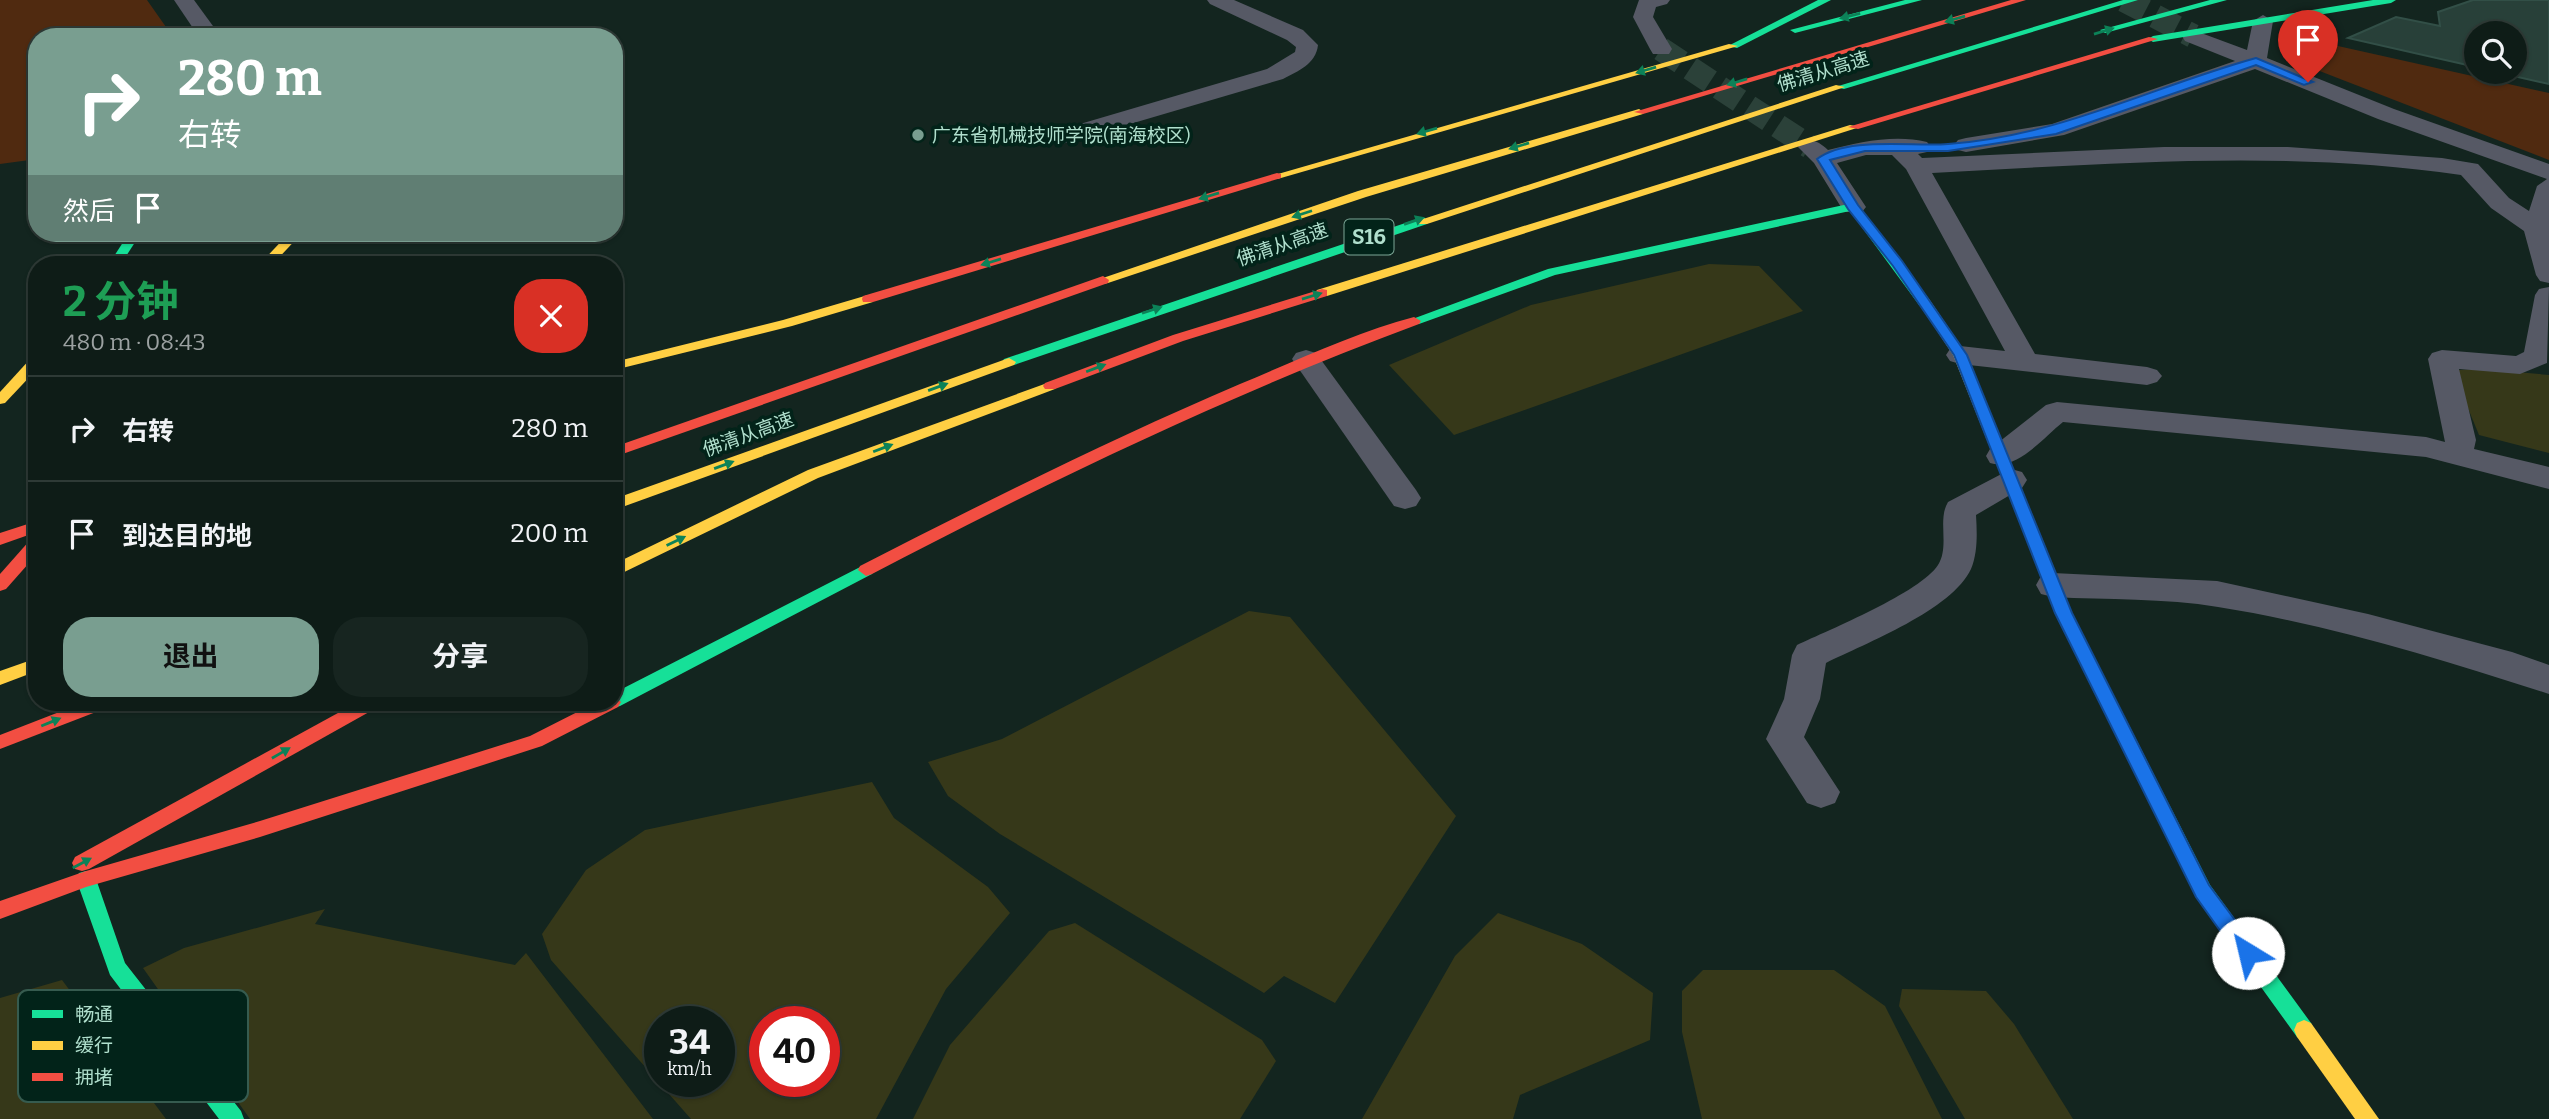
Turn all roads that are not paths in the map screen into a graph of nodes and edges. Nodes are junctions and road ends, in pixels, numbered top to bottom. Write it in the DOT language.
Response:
graph roads {
  1 [pos="184,0"];
  2 [pos="1217,0"];
  3 [pos="1660,0"];
  4 [pos="1826,0"];
  5 [pos="1917,0"];
  6 [pos="2021,0"];
  7 [pos="2133,0"];
  8 [pos="2222,0"];
  9 [pos="2390,0"];
  10 [pos="2263,21"];
  11 [pos="204,28"];
  12 [pos="2094,34"];
  13 [pos="2193,36"];
  14 [pos="1735,44"];
  15 [pos="1661,49"];
  16 [pos="2256,61"];
  17 [pos="1833,107"];
  18 [pos="1054,139"];
  19 [pos="1658,143"];
  20 [pos="1897,146"];
  21 [pos="1916,166"];
  22 [pos="2549,172"];
  23 [pos="2549,186"];
  24 [pos="1853,207"];
  25 [pos="2536,228"];
  26 [pos="287,242"];
  27 [pos="274,256"];
  28 [pos="2549,275"];
  29 [pos="2549,295"];
  30 [pos="1960,355"];
  31 [pos="1306,359"];
  32 [pos="623,364"];
  33 [pos="2026,364"];
  34 [pos="28,370"];
  35 [pos="2147,376"];
  36 [pos="0,400"];
  37 [pos="623,449"];
  38 [pos="2457,454"];
  39 [pos="2006,468"];
  40 [pos="2549,478"];
  41 [pos="1405,498"];
  42 [pos="623,502"];
  43 [pos="28,529"];
  44 [pos="0,539"];
  45 [pos="28,553"];
  46 [pos="623,567"];
  47 [pos="0,585"];
  48 [pos="2053,586"];
  49 [pos="28,667"];
  50 [pos="2,677"];
  51 [pos="2549,680"];
  52 [pos="623,696"];
  53 [pos="80,711"];
  54 [pos="356,711"];
  55 [pos="594,711"];
  56 [pos="0,742"];
  57 [pos="1821,792"];
  58 [pos="86,879"];
  59 [pos="0,908"];
  60 [pos="134,990"];
  61 [pos="220,1102"];
  62 [pos="233,1119"];
  63 [pos="2368,1119"];
  1 -- 11 [label="street"];
  2 -- 18 [label="street"];
  3 -- 15 [label="street"];
  4 -- 14 [label="main road"];
  5 -- 14 [label="main road, one-way"];
  6 -- 37 [label="main road, 佛清从高速 / S16, one-way"];
  7 -- 19 [label="main road, 佛清从高速 / S16"];
  12 -- 8 [label="main road, one-way"];
  9 -- 10 [label="main road"];
  10 -- 16 [label="street"];
  46 -- 10 [label="main road, one-way"];
  13 -- 16 [label="street"];
  14 -- 32 [label="main road, one-way"];
  16 -- 20 [label="street"];
  16 -- 22 [label="street"];
  17 -- 19 [label="main road"];
  42 -- 19 [label="main road, 佛清从高速 / S16, one-way"];
  20 -- 21 [label="street"];
  20 -- 24 [label="street"];
  21 -- 25 [label="street"];
  21 -- 33 [label="street"];
  23 -- 25 [label="street"];
  24 -- 30 [label="main road"];
  24 -- 31 [label="main road"];
  25 -- 28 [label="street"];
  26 -- 27 [label="main road"];
  29 -- 38 [label="street"];
  30 -- 33 [label="street"];
  30 -- 39 [label="main road"];
  31 -- 41 [label="street"];
  31 -- 52 [label="main road"];
  33 -- 35 [label="street"];
  34 -- 36 [label="main road"];
  38 -- 39 [label="street"];
  38 -- 40 [label="street"];
  39 -- 48 [label="main road"];
  39 -- 57 [label="street"];
  43 -- 44 [label="main road"];
  45 -- 47 [label="main road"];
  48 -- 51 [label="street"];
  48 -- 63 [label="main road"];
  49 -- 50 [label="main road"];
  56 -- 53 [label="main road, one-way"];
  59 -- 54 [label="main road, one-way"];
  55 -- 58 [label="main road"];
  58 -- 59 [label="main road"];
  58 -- 60 [label="main road"];
  61 -- 62 [label="main road"];
}
